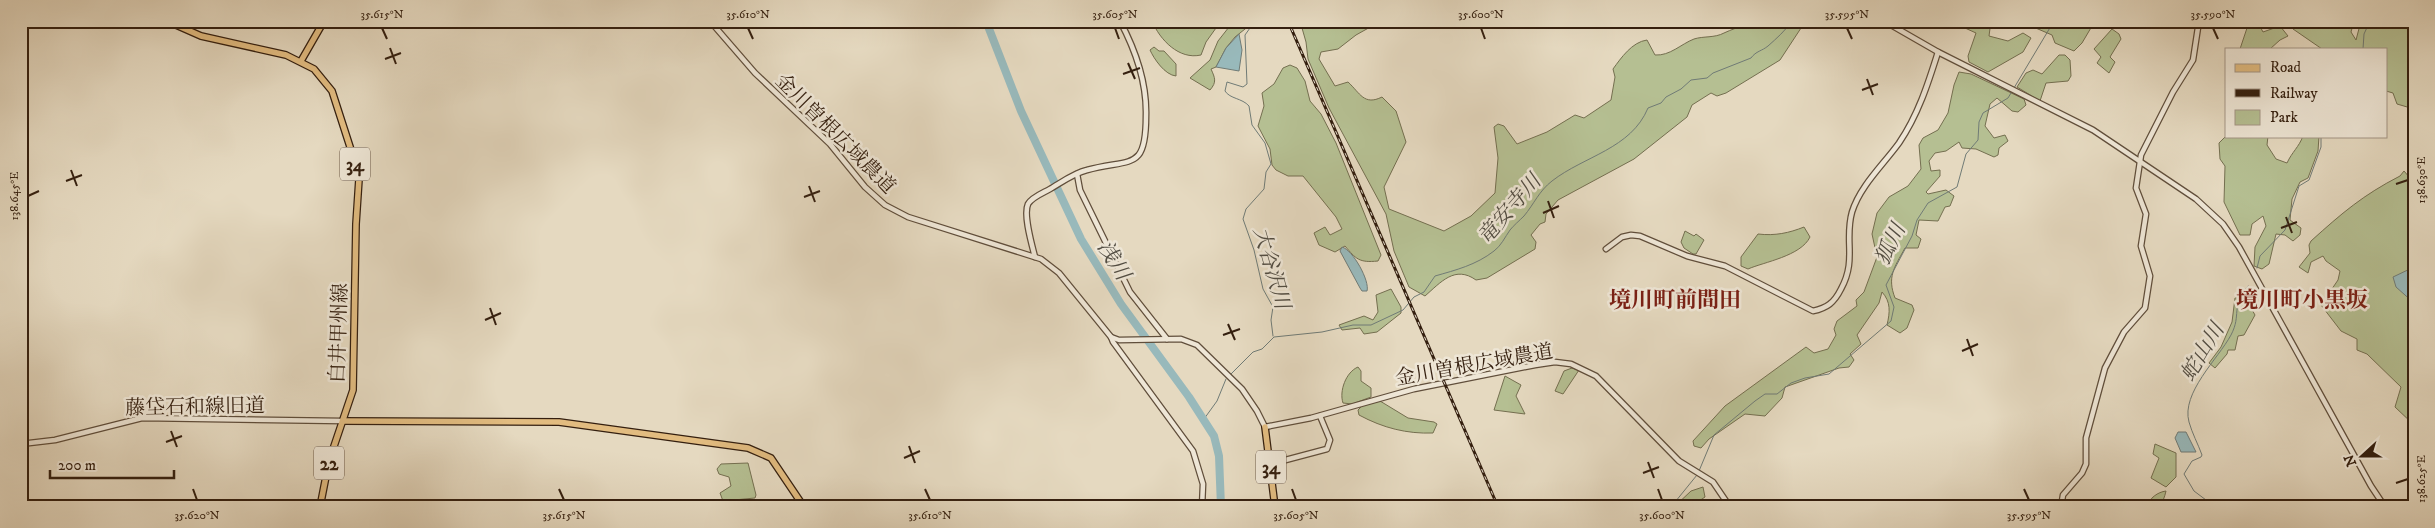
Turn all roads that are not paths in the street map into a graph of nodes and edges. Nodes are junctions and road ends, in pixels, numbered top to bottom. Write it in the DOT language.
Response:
graph roads {
  1 [pos="167,21"];
  2 [pos="324,21"];
  3 [pos="710,21"];
  4 [pos="1120,21"];
  5 [pos="1884,21"];
  6 [pos="2199,21"];
  7 [pos="1938,52"];
  8 [pos="301,61"];
  9 [pos="2140,163"];
  10 [pos="1076,174"];
  11 [pos="1606,249"];
  12 [pos="1035,256"];
  13 [pos="1111,337"];
  14 [pos="1164,339"];
  15 [pos="1320,416"];
  16 [pos="343,421"];
  17 [pos="1265,427"];
  18 [pos="21,444"];
  19 [pos="1278,462"];
  20 [pos="320,507"];
  21 [pos="804,507"];
  22 [pos="1202,507"];
  23 [pos="1275,507"];
  24 [pos="1730,507"];
  25 [pos="2061,507"];
  26 [pos="2386,507"];
  1 -- 8 [label="main road, 白井甲州線 / 34"];
  2 -- 8 [label="main road"];
  3 -- 12 [label="street, 金川曽根広域農道"];
  4 -- 10 [label="street"];
  5 -- 7 [label="street"];
  6 -- 9 [label="street"];
  7 -- 9 [label="street"];
  7 -- 11 [label="street"];
  8 -- 16 [label="main road, 白井甲州線 / 34"];
  9 -- 25 [label="street"];
  9 -- 26 [label="street"];
  10 -- 12 [label="street"];
  10 -- 14 [label="street"];
  12 -- 13 [label="street, 金川曽根広域農道"];
  13 -- 14 [label="street"];
  13 -- 22 [label="street, 金川曽根広域農道"];
  14 -- 17 [label="street"];
  15 -- 17 [label="street, 金川曽根広域農道"];
  15 -- 19 [label="street"];
  15 -- 24 [label="street, 金川曽根広域農道"];
  16 -- 18 [label="street, 藤垈石和線旧道"];
  16 -- 20 [label="main road, 22"];
  16 -- 21 [label="main road"];
  17 -- 23 [label="main road, 34"];
}
